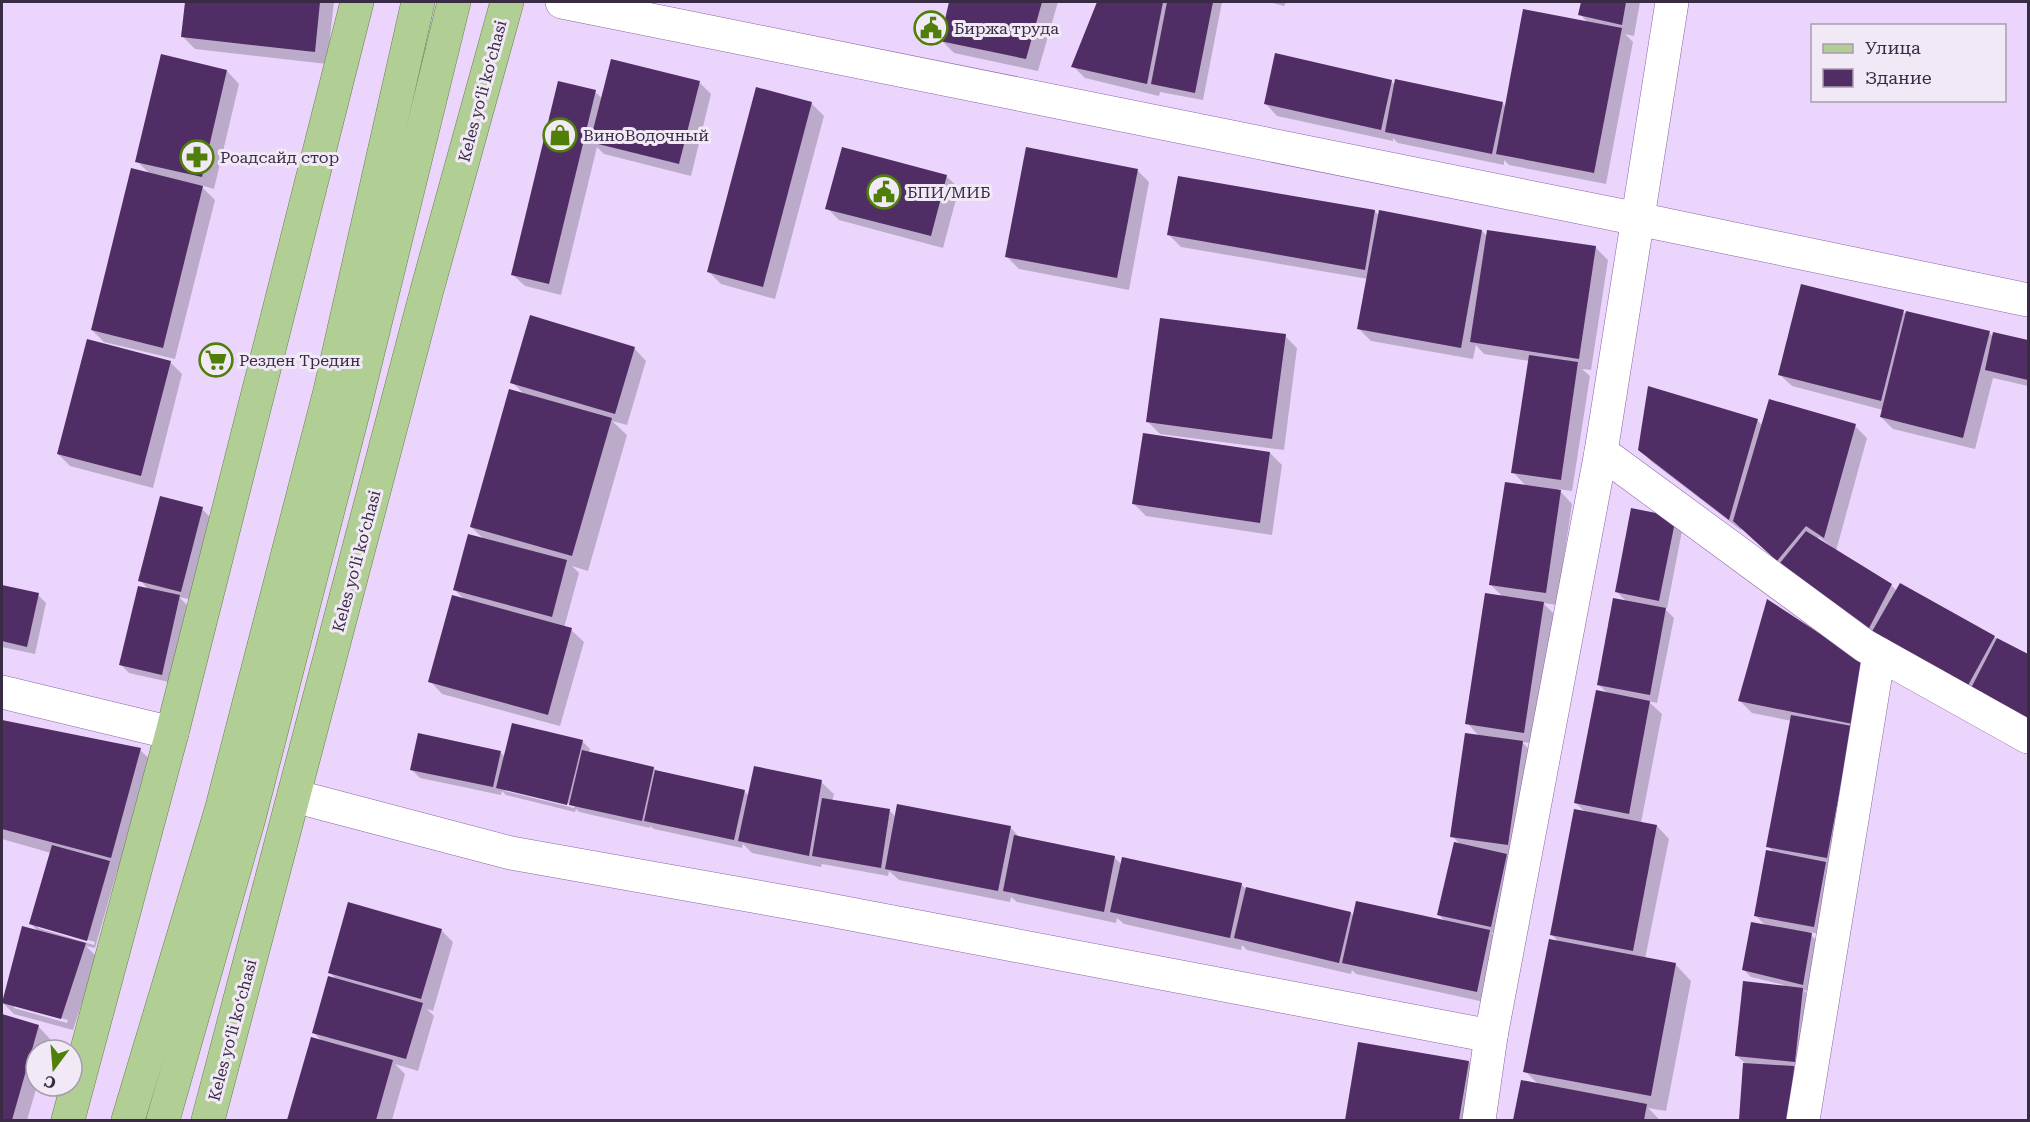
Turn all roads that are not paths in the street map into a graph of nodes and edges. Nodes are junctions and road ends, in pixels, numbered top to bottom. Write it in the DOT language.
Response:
graph roads {
  1 [pos="357,2"];
  2 [pos="418,2"];
  3 [pos="454,2"];
  4 [pos="507,2"];
  5 [pos="562,2"];
  6 [pos="1672,2"];
  7 [pos="1638,219"];
  8 [pos="2028,300"];
  9 [pos="1601,452"];
  10 [pos="1879,654"];
  11 [pos="2,692"];
  12 [pos="172,733"];
  13 [pos="2028,737"];
  14 [pos="294,796"];
  15 [pos="1491,1036"];
  16 [pos="78,1113"];
  17 [pos="128,1120"];
  18 [pos="163,1120"];
  19 [pos="207,1120"];
  20 [pos="1479,1120"];
  21 [pos="1803,1120"];
  1 -- 12 [label="main road"];
  2 -- 17 [label="main road"];
  3 -- 18 [label="main road"];
  4 -- 14 [label="main road, Keles yoʻli koʻchasi"];
  5 -- 7 [label="street"];
  6 -- 7 [label="street"];
  7 -- 8 [label="street"];
  7 -- 9 [label="street"];
  9 -- 10 [label="street"];
  9 -- 15 [label="street"];
  10 -- 13 [label="street"];
  10 -- 21 [label="street"];
  11 -- 12 [label="street"];
  12 -- 16 [label="main road"];
  14 -- 15 [label="street"];
  14 -- 19 [label="main road, Keles yoʻli koʻchasi"];
  15 -- 20 [label="street"];
}
